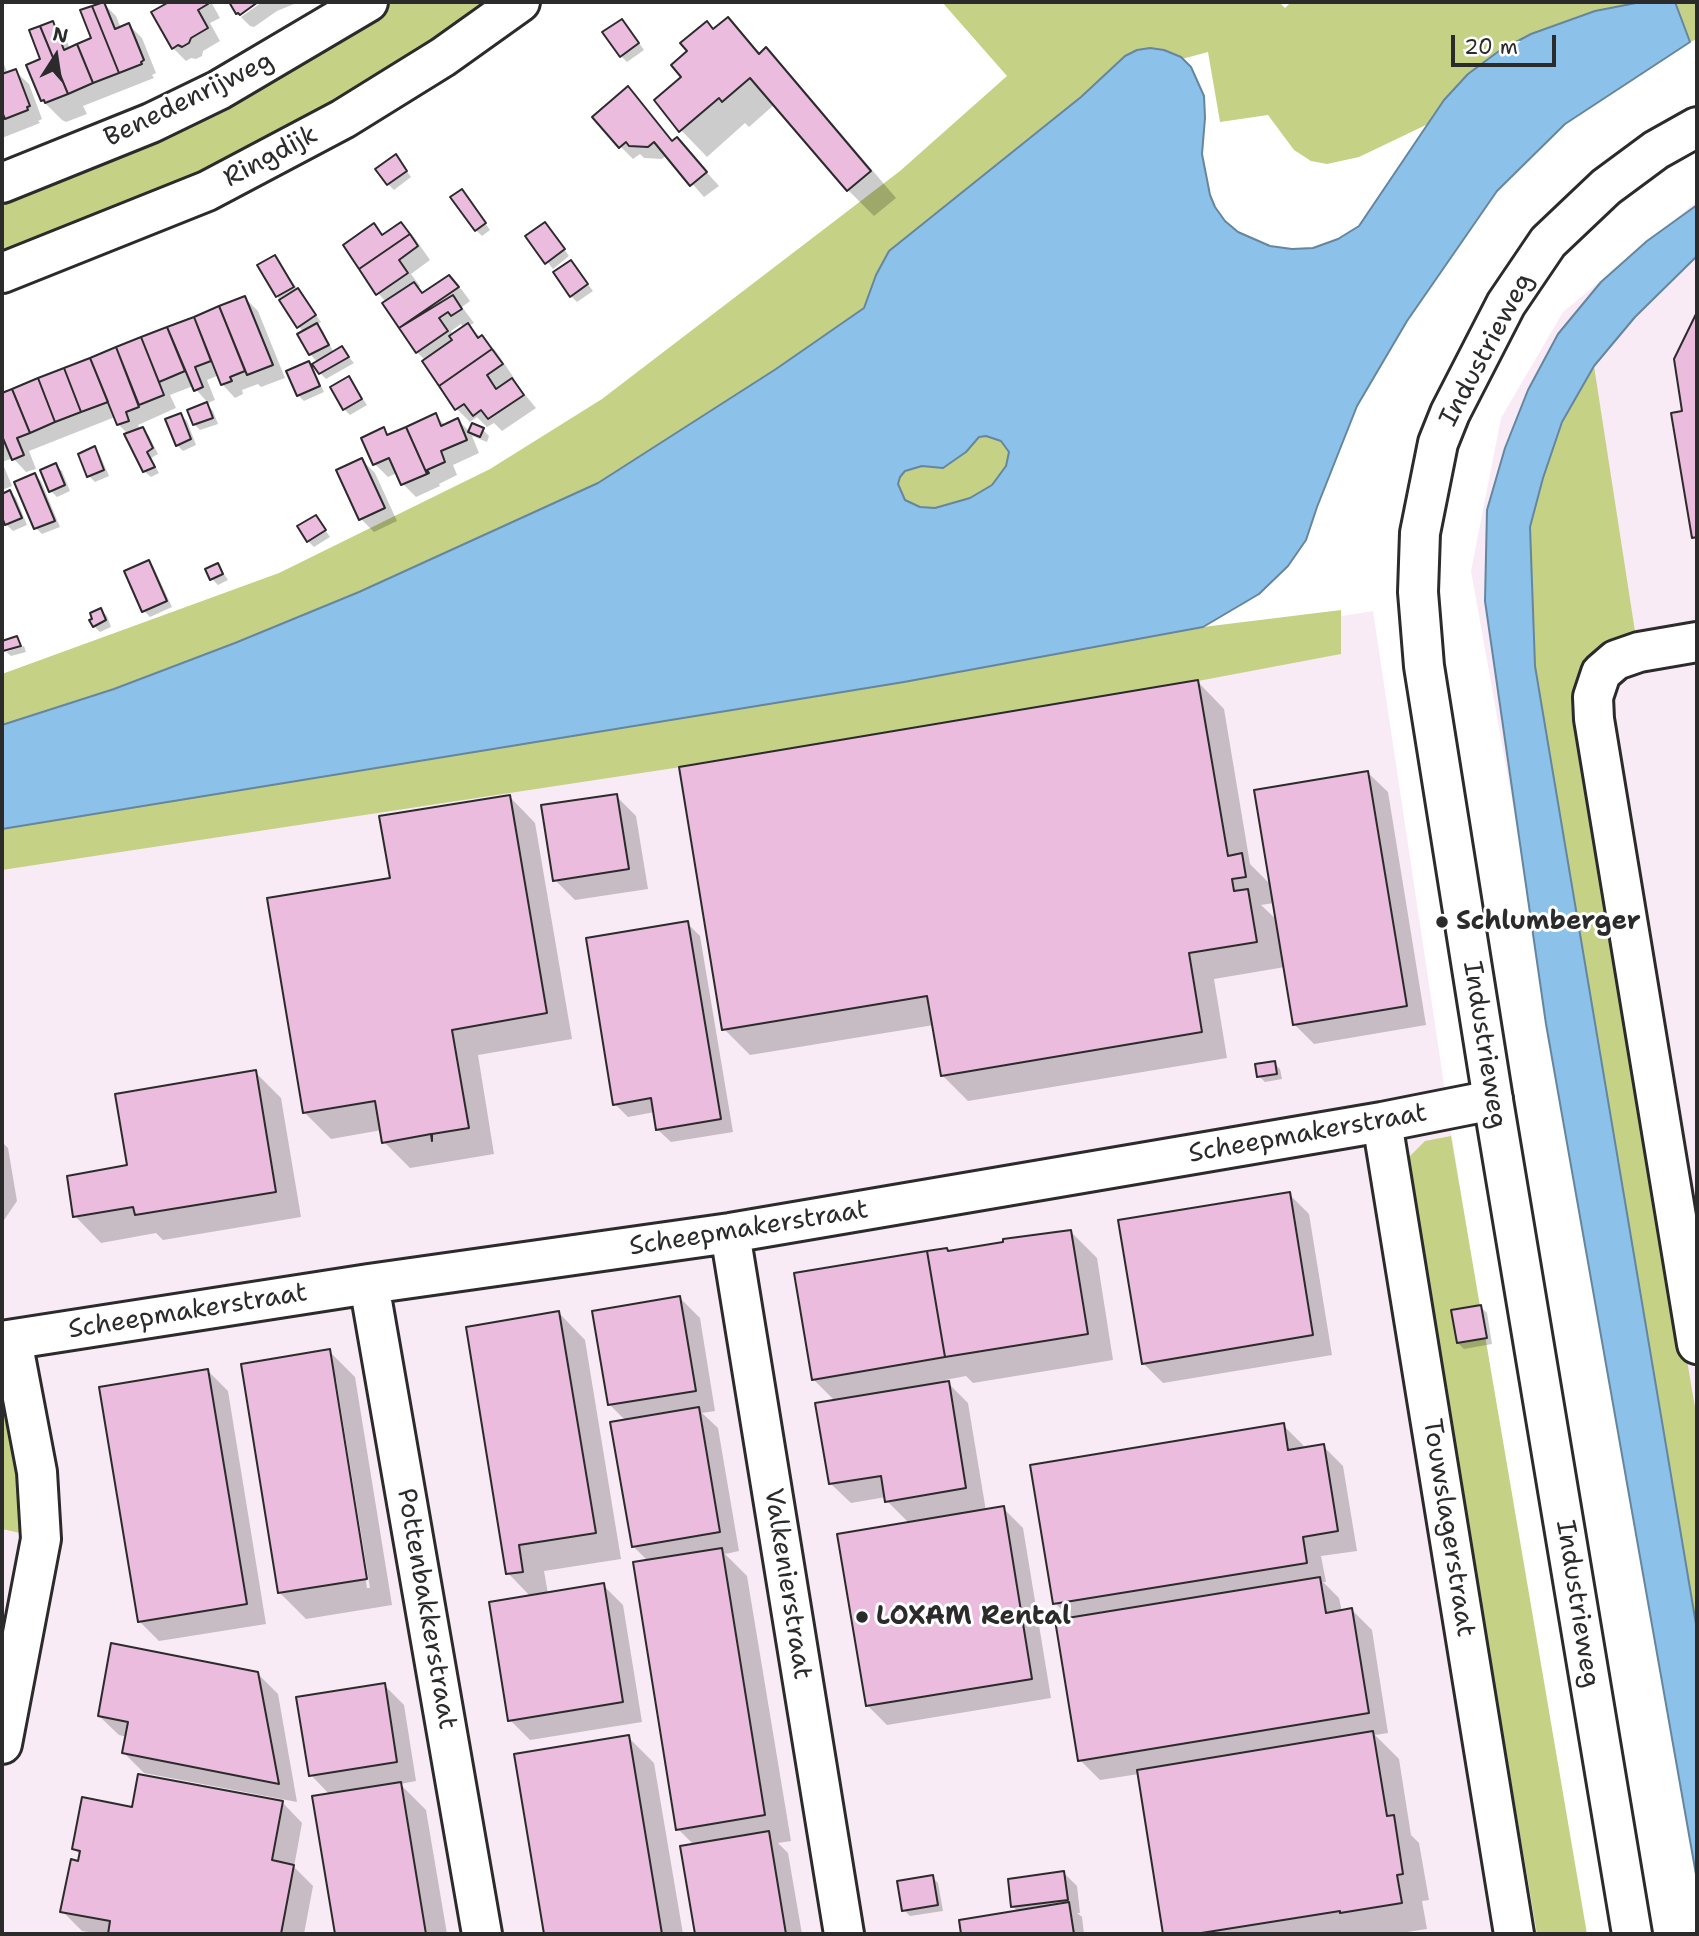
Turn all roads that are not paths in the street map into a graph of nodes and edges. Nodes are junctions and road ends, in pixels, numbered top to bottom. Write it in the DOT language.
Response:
graph roads {
  1 [pos="368,2"];
  2 [pos="520,2"];
  3 [pos="1697,127"];
  4 [pos="2,183"];
  5 [pos="2,273"];
  6 [pos="1697,642"];
  7 [pos="1493,1100"];
  8 [pos="1382,1122"];
  9 [pos="730,1234"];
  10 [pos="369,1284"];
  11 [pos="7,1341"];
  12 [pos="1697,1344"];
  13 [pos="2,1744"];
  14 [pos="482,1934"];
  15 [pos="844,1934"];
  16 [pos="1514,1934"];
  17 [pos="1632,1934"];
  1 -- 4 [label="street, Benedenrijweg"];
  2 -- 5 [label="street, Ringdijk"];
  3 -- 7 [label="street, Industrieweg"];
  6 -- 12 [label="street"];
  7 -- 8 [label="street, Scheepmakerstraat"];
  7 -- 17 [label="street, Industrieweg"];
  8 -- 9 [label="street, Scheepmakerstraat"];
  8 -- 16 [label="street, Touwslagerstraat"];
  9 -- 10 [label="street, Scheepmakerstraat"];
  9 -- 15 [label="street, Valkenierstraat"];
  10 -- 11 [label="street, Scheepmakerstraat"];
  10 -- 14 [label="street, Pottenbakkerstraat"];
  11 -- 13 [label="street"];
}
